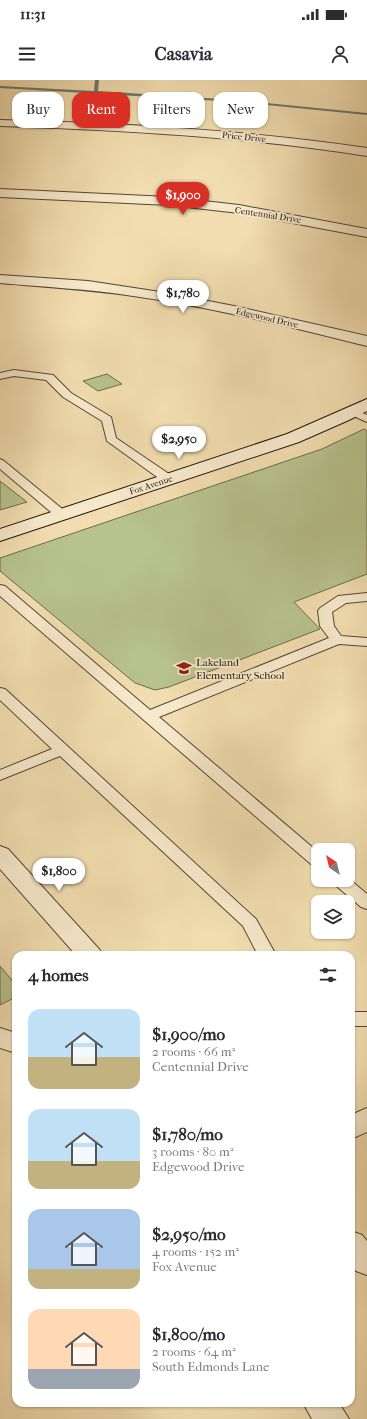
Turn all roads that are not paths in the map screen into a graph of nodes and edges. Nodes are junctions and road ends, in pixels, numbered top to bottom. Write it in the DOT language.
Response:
graph roads {
  1 [pos="0,123"];
  2 [pos="367,152"];
  3 [pos="0,193"];
  4 [pos="367,233"];
  5 [pos="0,279"];
  6 [pos="367,341"];
  7 [pos="0,376"];
  8 [pos="362,411"];
  9 [pos="0,463"];
  10 [pos="168,479"];
  11 [pos="62,515"];
  12 [pos="0,535"];
  13 [pos="0,589"];
  14 [pos="367,597"];
  15 [pos="336,640"];
  16 [pos="367,642"];
  17 [pos="0,692"];
  18 [pos="148,716"];
  19 [pos="62,750"];
  20 [pos="0,775"];
  21 [pos="0,854"];
  22 [pos="311,855"];
  23 [pos="348,887"];
  24 [pos="367,903"];
  25 [pos="86,951"];
  26 [pos="265,951"];
  27 [pos="367,1019"];
  28 [pos="355,1020"];
  29 [pos="0,1038"];
  30 [pos="12,1041"];
  31 [pos="367,1119"];
  32 [pos="355,1126"];
  33 [pos="355,1248"];
  34 [pos="367,1262"];
  35 [pos="322,1407"];
  36 [pos="332,1419"];
  1 -- 2 [label="street, Price Drive"];
  3 -- 4 [label="street, Centennial Drive"];
  5 -- 6 [label="street, Edgewood Drive"];
  7 -- 10 [label="lane"];
  8 -- 10 [label="street, Fox Avenue"];
  9 -- 11 [label="lane"];
  10 -- 11 [label="street, Fox Avenue"];
  11 -- 12 [label="street, Fox Avenue"];
  13 -- 18 [label="lane"];
  14 -- 15 [label="lane"];
  15 -- 16 [label="lane"];
  15 -- 18 [label="lane"];
  17 -- 19 [label="lane"];
  18 -- 22 [label="lane"];
  19 -- 20 [label="lane"];
  19 -- 26 [label="lane"];
  21 -- 25 [label="street"];
  23 -- 24 [label="lane"];
  27 -- 28 [label="lane"];
  29 -- 30 [label="street"];
  31 -- 32 [label="street"];
  33 -- 34 [label="street"];
  35 -- 36 [label="street"];
}
